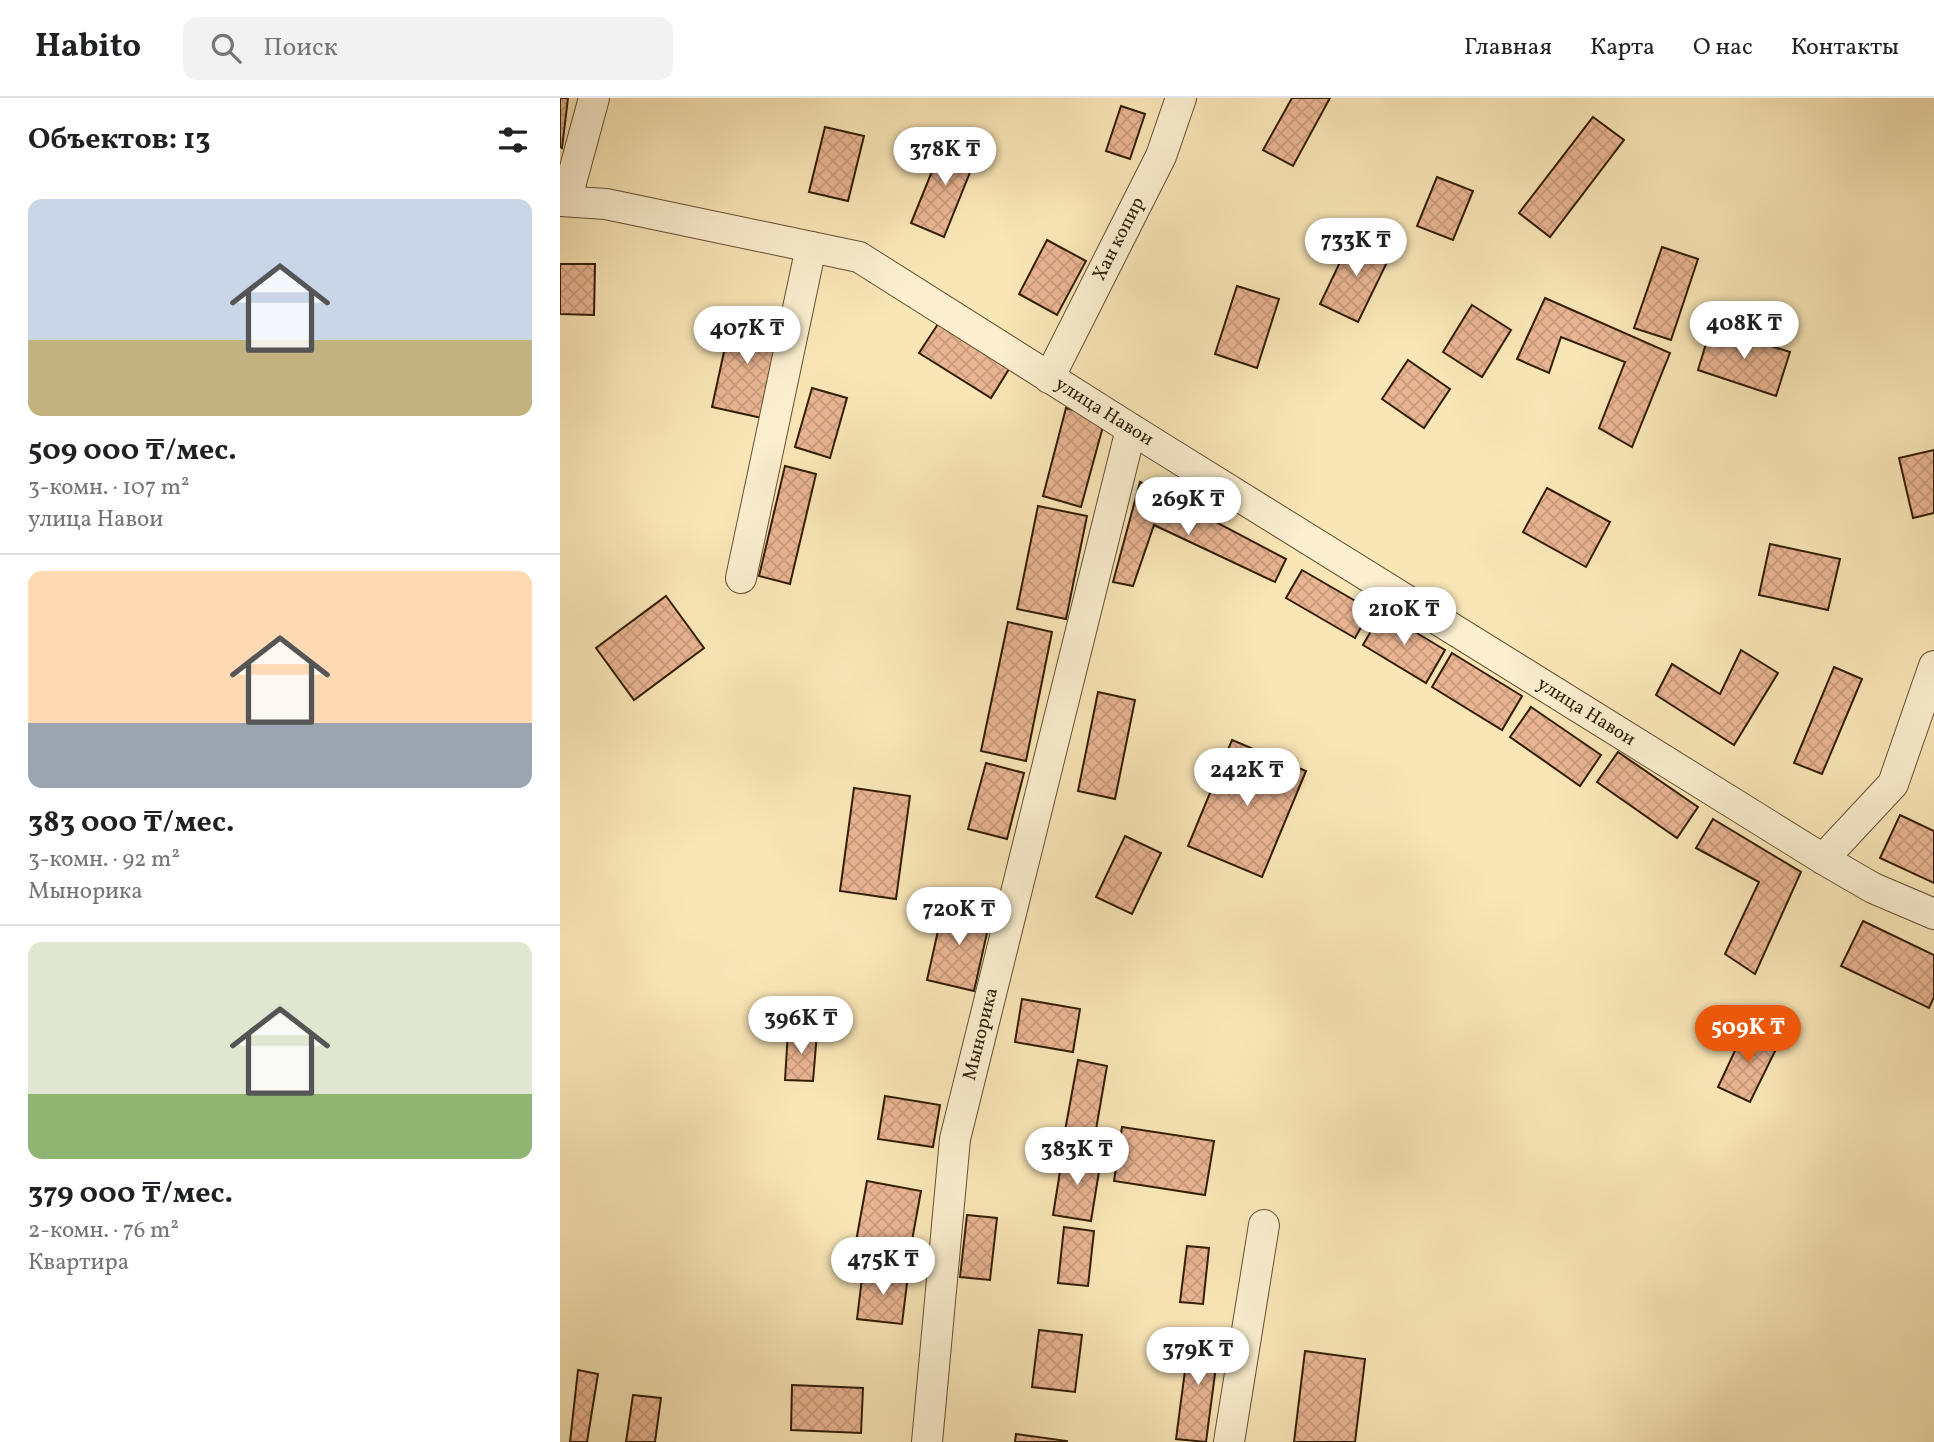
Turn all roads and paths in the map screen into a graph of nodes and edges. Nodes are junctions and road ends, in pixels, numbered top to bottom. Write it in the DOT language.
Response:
graph roads {
  1 [pos="594,98"];
  2 [pos="1181,98"];
  3 [pos="563,201"];
  4 [pos="811,247"];
  5 [pos="1049,377"];
  6 [pos="1131,429"];
  7 [pos="741,578"];
  8 [pos="1934,666"];
  9 [pos="1823,859"];
  10 [pos="1934,914"];
  11 [pos="1264,1225"];
  12 [pos="927,1442"];
  13 [pos="1229,1442"];
  1 -- 3 [label="street"];
  2 -- 5 [label="street, Хан копир"];
  3 -- 4 [label="street, улица Навои"];
  4 -- 5 [label="street, улица Навои"];
  4 -- 7 [label="street"];
  5 -- 6 [label="street, улица Навои"];
  6 -- 9 [label="street, улица Навои"];
  6 -- 12 [label="street, Мынорика"];
  8 -- 9 [label="street"];
  9 -- 10 [label="street, улица Навои"];
  11 -- 13 [label="street"];
}
